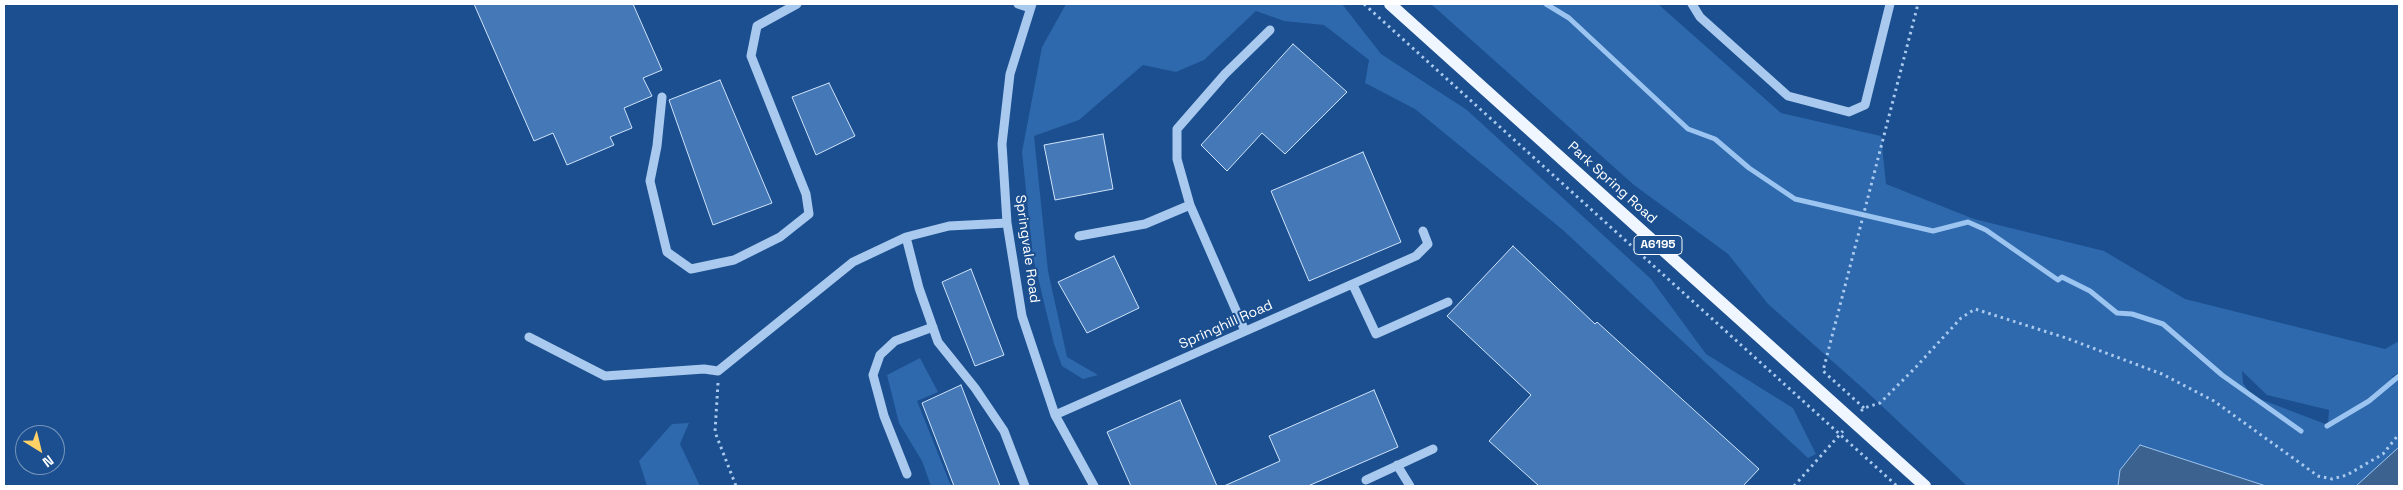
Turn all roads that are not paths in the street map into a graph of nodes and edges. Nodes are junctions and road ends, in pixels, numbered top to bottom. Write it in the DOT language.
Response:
graph roads {
  1 [pos="797,4"];
  2 [pos="1018,4"];
  3 [pos="1390,4"];
  4 [pos="1692,4"];
  5 [pos="1890,4"];
  6 [pos="1031,6"];
  7 [pos="1270,30"];
  8 [pos="662,97"];
  9 [pos="1190,205"];
  10 [pos="1007,223"];
  11 [pos="1423,232"];
  12 [pos="1079,236"];
  13 [pos="906,237"];
  14 [pos="1353,284"];
  15 [pos="1448,302"];
  16 [pos="933,327"];
  17 [pos="1245,332"];
  18 [pos="529,337"];
  19 [pos="1055,416"];
  20 [pos="1433,448"];
  21 [pos="1397,465"];
  22 [pos="907,474"];
  23 [pos="1366,480"];
  24 [pos="1025,486"];
  25 [pos="1094,486"];
  26 [pos="1410,486"];
  27 [pos="1925,486"];
  1 -- 8 [label="street"];
  2 -- 6 [label="street"];
  3 -- 27 [label="main road, Park Spring Road / A6195"];
  4 -- 5 [label="street"];
  6 -- 10 [label="street, Springvale Road"];
  7 -- 9 [label="street"];
  9 -- 12 [label="street"];
  9 -- 17 [label="street"];
  10 -- 13 [label="street"];
  10 -- 19 [label="street, Springvale Road"];
  11 -- 14 [label="street, Springhill Road"];
  13 -- 16 [label="street"];
  13 -- 18 [label="street"];
  14 -- 15 [label="street"];
  14 -- 17 [label="street, Springhill Road"];
  16 -- 22 [label="street"];
  16 -- 24 [label="street"];
  17 -- 19 [label="street, Springhill Road"];
  19 -- 25 [label="street, Springvale Road"];
  20 -- 21 [label="street"];
  21 -- 23 [label="street"];
  21 -- 26 [label="street"];
}
